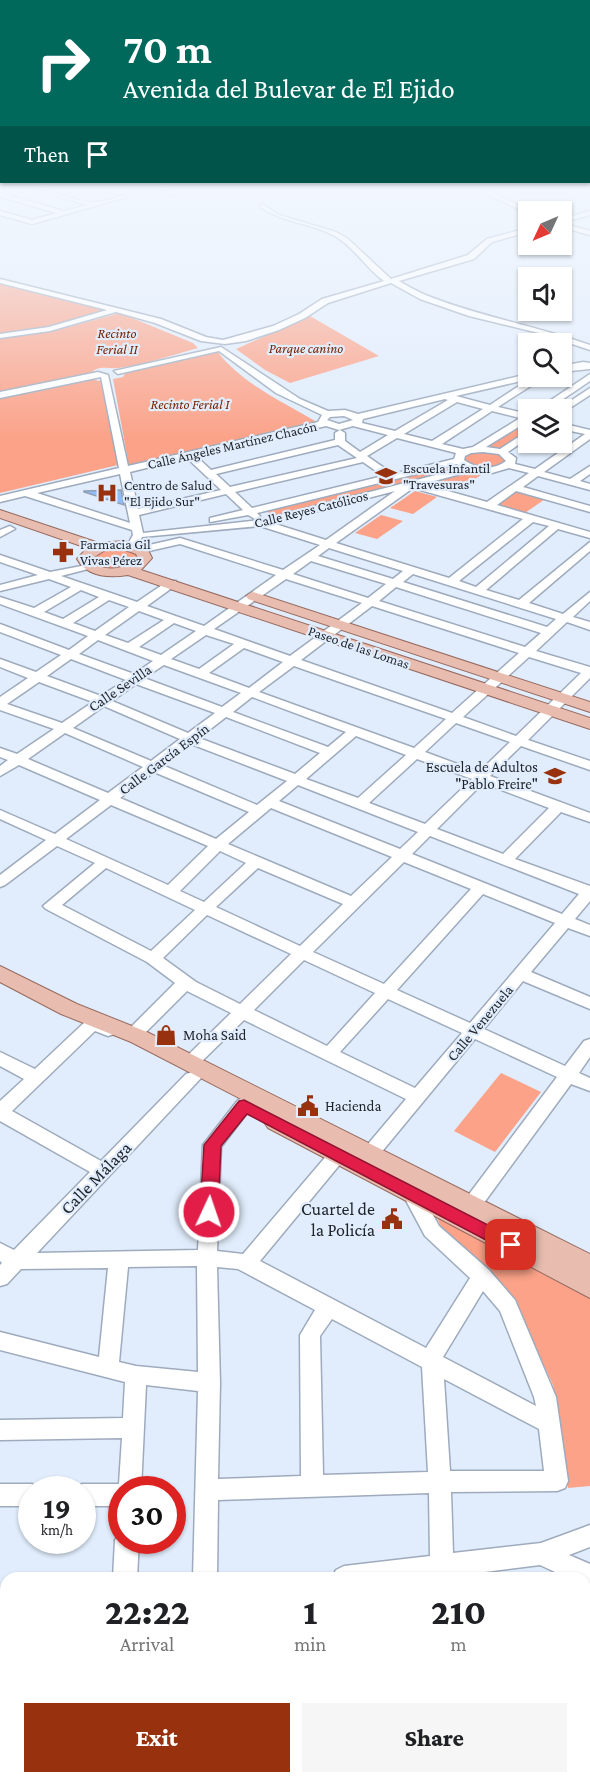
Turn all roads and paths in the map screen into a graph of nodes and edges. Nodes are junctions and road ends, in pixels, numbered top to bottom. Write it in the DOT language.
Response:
graph roads {
  1 [pos="380,274"];
  2 [pos="411,274"];
  3 [pos="0,280"];
  4 [pos="391,280"];
  5 [pos="116,310"];
  6 [pos="0,336"];
  7 [pos="219,346"];
  8 [pos="590,348"];
  9 [pos="102,376"];
  10 [pos="590,377"];
  11 [pos="518,379"];
  12 [pos="523,387"];
  13 [pos="588,394"];
  14 [pos="0,395"];
  15 [pos="446,396"];
  16 [pos="456,399"];
  17 [pos="557,399"];
  18 [pos="572,403"];
  19 [pos="491,408"];
  20 [pos="518,415"];
  21 [pos="326,419"];
  22 [pos="357,421"];
  23 [pos="518,423"];
  24 [pos="339,427"];
  25 [pos="572,429"];
  26 [pos="590,434"];
  27 [pos="397,435"];
  28 [pos="518,441"];
  29 [pos="243,442"];
  30 [pos="340,442"];
  31 [pos="433,445"];
  32 [pos="572,445"];
  33 [pos="575,446"];
  34 [pos="476,449"];
  35 [pos="590,450"];
  36 [pos="502,452"];
  37 [pos="189,455"];
  38 [pos="461,457"];
  39 [pos="362,458"];
  40 [pos="267,459"];
  41 [pos="509,465"];
  42 [pos="473,468"];
  43 [pos="590,469"];
  44 [pos="124,470"];
  45 [pos="537,472"];
  46 [pos="209,473"];
  47 [pos="392,477"];
  48 [pos="572,482"];
  49 [pos="412,484"];
  50 [pos="305,486"];
  51 [pos="590,487"];
  52 [pos="515,488"];
  53 [pos="231,491"];
  54 [pos="26,493"];
  55 [pos="0,499"];
  56 [pos="489,506"];
  57 [pos="590,509"];
  58 [pos="252,511"];
  59 [pos="134,513"];
  60 [pos="0,514"];
  61 [pos="531,518"];
  62 [pos="261,523"];
  63 [pos="557,525"];
  64 [pos="3,530"];
  65 [pos="590,534"];
  66 [pos="140,542"];
  67 [pos="328,543"];
  68 [pos="590,545"];
  69 [pos="90,556"];
  70 [pos="310,557"];
  71 [pos="0,558"];
  72 [pos="128,570"];
  73 [pos="412,570"];
  74 [pos="285,574"];
  75 [pos="48,576"];
  76 [pos="451,582"];
  77 [pos="172,583"];
  78 [pos="395,583"];
  79 [pos="78,587"];
  80 [pos="0,588"];
  81 [pos="478,591"];
  82 [pos="590,595"];
  83 [pos="254,596"];
  84 [pos="107,597"];
  85 [pos="0,600"];
  86 [pos="371,602"];
  87 [pos="521,604"];
  88 [pos="241,606"];
  89 [pos="136,607"];
  90 [pos="21,609"];
  91 [pos="34,614"];
  92 [pos="565,618"];
  93 [pos="173,619"];
  94 [pos="0,622"];
  95 [pos="63,624"];
  96 [pos="341,625"];
  97 [pos="590,626"];
  98 [pos="0,628"];
  99 [pos="205,631"];
  100 [pos="550,632"];
  101 [pos="93,636"];
  102 [pos="326,636"];
  103 [pos="242,644"];
  104 [pos="128,649"];
  105 [pos="528,652"];
  106 [pos="67,654"];
  107 [pos="162,660"];
  108 [pos="293,662"];
  109 [pos="0,663"];
  110 [pos="590,672"];
  111 [pos="200,674"];
  112 [pos="35,677"];
  113 [pos="134,678"];
  114 [pos="500,678"];
  115 [pos="487,690"];
  116 [pos="252,693"];
  117 [pos="563,698"];
  118 [pos="102,701"];
  119 [pos="0,705"];
  120 [pos="590,707"];
  121 [pos="550,711"];
  122 [pos="225,713"];
  123 [pos="456,718"];
  124 [pos="590,724"];
  125 [pos="63,728"];
  126 [pos="356,730"];
  127 [pos="191,739"];
  128 [pos="519,741"];
  129 [pos="0,752"];
  130 [pos="329,752"];
  131 [pos="417,754"];
  132 [pos="18,759"];
  133 [pos="590,766"];
  134 [pos="154,768"];
  135 [pos="0,772"];
  136 [pos="297,779"];
  137 [pos="480,779"];
  138 [pos="111,799"];
  139 [pos="362,803"];
  140 [pos="264,807"];
  141 [pos="558,807"];
  142 [pos="590,818"];
  143 [pos="3,819"];
  144 [pos="430,829"];
  145 [pos="55,842"];
  146 [pos="218,845"];
  147 [pos="401,856"];
  148 [pos="506,859"];
  149 [pos="255,862"];
  150 [pos="104,863"];
  151 [pos="0,882"];
  152 [pos="480,888"];
  153 [pos="170,892"];
  154 [pos="590,892"];
  155 [pos="353,903"];
  156 [pos="206,909"];
  157 [pos="564,921"];
  158 [pos="590,932"];
  159 [pos="301,953"];
  160 [pos="153,958"];
  161 [pos="0,973"];
  162 [pos="521,974"];
  163 [pos="185,983"];
  164 [pos="386,990"];
  165 [pos="590,1003"];
  166 [pos="69,1008"];
  167 [pos="243,1011"];
  168 [pos="93,1024"];
  169 [pos="473,1030"];
  170 [pos="133,1035"];
  171 [pos="590,1045"];
  172 [pos="156,1046"];
  173 [pos="329,1054"];
  174 [pos="0,1058"];
  175 [pos="191,1071"];
  176 [pos="568,1075"];
  177 [pos="35,1077"];
  178 [pos="590,1085"];
  179 [pos="417,1097"];
  180 [pos="244,1106"];
  181 [pos="0,1112"];
  182 [pos="343,1149"];
  183 [pos="369,1155"];
  184 [pos="104,1171"];
  185 [pos="411,1193"];
  186 [pos="471,1206"];
  187 [pos="8,1256"];
  188 [pos="207,1258"];
  189 [pos="119,1259"];
  190 [pos="246,1264"];
  191 [pos="590,1266"];
  192 [pos="482,1276"];
  193 [pos="0,1278"];
  194 [pos="590,1287"];
  195 [pos="328,1307"];
  196 [pos="0,1341"];
  197 [pos="434,1361"];
  198 [pos="108,1369"];
  199 [pos="136,1375"];
  200 [pos="209,1383"];
  201 [pos="548,1423"];
  202 [pos="133,1428"];
  203 [pos="0,1430"];
  204 [pos="131,1476"];
  205 [pos="440,1482"];
  206 [pos="312,1485"];
  207 [pos="207,1490"];
  208 [pos="0,1495"];
  209 [pos="18,1495"];
  210 [pos="590,1536"];
  211 [pos="126,1554"];
  212 [pos="541,1554"];
  213 [pos="125,1572"];
  214 [pos="205,1572"];
  215 [pos="442,1572"];
  216 [pos="581,1572"];
  1 -- 4 [label="street"];
  2 -- 4 [label="street"];
  3 -- 5 [label="street"];
  4 -- 7 [label="street"];
  4 -- 8 [label="street"];
  5 -- 6 [label="street"];
  5 -- 7 [label="street"];
  7 -- 9 [label="street"];
  7 -- 21 [label="street"];
  9 -- 14 [label="street"];
  9 -- 44 [label="street"];
  10 -- 17 [label="street"];
  11 -- 15 [label="street"];
  12 -- 19 [label="street"];
  13 -- 18 [label="street"];
  15 -- 16 [label="street"];
  15 -- 22 [label="street"];
  16 -- 19 [label="street"];
  16 -- 27 [label="street"];
  19 -- 20 [label="street"];
  19 -- 31 [label="street"];
  21 -- 22 [label="street"];
  21 -- 24 [label="street"];
  21 -- 29 [label="street, Calle Ángeles Martínez Chacón"];
  22 -- 24 [label="street"];
  22 -- 27 [label="street"];
  23 -- 34 [label="street"];
  24 -- 30 [label="street"];
  25 -- 26 [label="street"];
  26 -- 33 [label="street"];
  27 -- 31 [label="street"];
  27 -- 39 [label="street"];
  28 -- 36 [label="street"];
  29 -- 37 [label="street, Calle Ángeles Martínez Chacón"];
  29 -- 40 [label="street"];
  30 -- 39 [label="street"];
  30 -- 40 [label="street"];
  31 -- 38 [label="street"];
  32 -- 33 [label="street"];
  33 -- 35 [label="street"];
  33 -- 45 [label="street"];
  34 -- 36 [label="street"];
  34 -- 38 [label="street, Calle Reyes Católicos"];
  36 -- 41 [label="street"];
  37 -- 44 [label="street, Calle Ángeles Martínez Chacón"];
  37 -- 46 [label="street"];
  38 -- 42 [label="street"];
  38 -- 47 [label="street, Calle Reyes Católicos"];
  39 -- 47 [label="street"];
  39 -- 50 [label="street"];
  40 -- 46 [label="street"];
  40 -- 50 [label="street"];
  41 -- 42 [label="street, Calle Reyes Católicos"];
  41 -- 45 [label="street"];
  42 -- 49 [label="street, Calle Reyes Católicos"];
  43 -- 48 [label="street"];
  44 -- 54 [label="street, Calle Ángeles Martínez Chacón"];
  44 -- 59 [label="street"];
  45 -- 48 [label="street"];
  45 -- 52 [label="street"];
  46 -- 53 [label="street"];
  47 -- 50 [label="street, Calle Reyes Católicos"];
  48 -- 51 [label="street"];
  49 -- 56 [label="street"];
  49 -- 62 [label="street, Calle Reyes Católicos"];
  49 -- 67 [label="street"];
  50 -- 53 [label="street"];
  50 -- 58 [label="street, Calle Reyes Católicos"];
  52 -- 56 [label="street"];
  52 -- 57 [label="street"];
  53 -- 58 [label="street"];
  53 -- 59 [label="street"];
  54 -- 55 [label="street, Calle Ángeles Martínez Chacón"];
  54 -- 66 [label="street"];
  56 -- 61 [label="street"];
  58 -- 62 [label="street"];
  58 -- 66 [label="street, Calle Reyes Católicos"];
  59 -- 66 [label="street"];
  60 -- 69 [label="main road"];
  61 -- 63 [label="street"];
  61 -- 76 [label="street"];
  62 -- 66 [label="street, Calle Reyes Católicos"];
  62 -- 67 [label="street"];
  63 -- 65 [label="street"];
  63 -- 81 [label="street"];
  64 -- 69 [label="main road"];
  66 -- 69 [label="main road, Paseo de las Lomas"];
  66 -- 72 [label="main road"];
  66 -- 74 [label="street"];
  66 -- 83 [label="main road, Paseo de las Lomas"];
  67 -- 70 [label="street"];
  67 -- 73 [label="street"];
  68 -- 87 [label="street"];
  69 -- 72 [label="main road"];
  69 -- 75 [label="street"];
  70 -- 74 [label="street"];
  70 -- 78 [label="street"];
  71 -- 75 [label="street"];
  72 -- 77 [label="main road, Paseo de las Lomas"];
  73 -- 76 [label="street"];
  73 -- 78 [label="street"];
  74 -- 83 [label="street"];
  74 -- 86 [label="street"];
  75 -- 79 [label="street"];
  75 -- 80 [label="street"];
  76 -- 81 [label="street"];
  77 -- 88 [label="main road, Paseo de las Lomas"];
  77 -- 89 [label="street"];
  78 -- 86 [label="street"];
  78 -- 100 [label="street"];
  79 -- 84 [label="street"];
  79 -- 91 [label="street"];
  81 -- 87 [label="street"];
  82 -- 92 [label="street"];
  83 -- 88 [label="street, Calle Sevilla"];
  83 -- 96 [label="main road, Paseo de las Lomas"];
  84 -- 89 [label="street"];
  84 -- 95 [label="street"];
  85 -- 90 [label="street"];
  86 -- 96 [label="street"];
  86 -- 105 [label="street"];
  87 -- 92 [label="street"];
  88 -- 99 [label="street, Calle Sevilla"];
  88 -- 102 [label="main road, Paseo de las Lomas"];
  89 -- 93 [label="street"];
  89 -- 101 [label="street"];
  90 -- 91 [label="street"];
  90 -- 94 [label="street"];
  91 -- 95 [label="street"];
  92 -- 97 [label="street"];
  92 -- 100 [label="street"];
  93 -- 99 [label="street"];
  93 -- 104 [label="street"];
  95 -- 101 [label="street"];
  96 -- 102 [label="street, Calle García Espín"];
  96 -- 114 [label="main road, Paseo de las Lomas"];
  98 -- 106 [label="street"];
  99 -- 103 [label="street"];
  99 -- 107 [label="street, Calle Sevilla"];
  100 -- 105 [label="street"];
  101 -- 104 [label="street"];
  101 -- 106 [label="street"];
  102 -- 108 [label="street, Calle García Espín"];
  102 -- 115 [label="main road, Paseo de las Lomas"];
  103 -- 108 [label="street"];
  103 -- 111 [label="street"];
  104 -- 107 [label="street"];
  105 -- 110 [label="street"];
  105 -- 114 [label="street"];
  106 -- 112 [label="street"];
  106 -- 113 [label="street"];
  107 -- 111 [label="street"];
  107 -- 113 [label="street, Calle Sevilla"];
  108 -- 116 [label="street, Calle García Espín"];
  108 -- 123 [label="street"];
  109 -- 112 [label="street"];
  110 -- 117 [label="street, Calle Málaga"];
  111 -- 116 [label="street"];
  112 -- 118 [label="street"];
  112 -- 119 [label="street"];
  113 -- 118 [label="street, Calle Sevilla"];
  113 -- 122 [label="street"];
  114 -- 115 [label="street"];
  114 -- 117 [label="main road, Paseo de las Lomas"];
  115 -- 121 [label="main road, Paseo de las Lomas"];
  115 -- 123 [label="street"];
  116 -- 122 [label="street, Calle García Espín"];
  116 -- 126 [label="street"];
  117 -- 120 [label="main road, Paseo de las Lomas"];
  117 -- 121 [label="street, Calle Málaga"];
  118 -- 125 [label="street, Calle Sevilla"];
  118 -- 127 [label="street"];
  119 -- 125 [label="street"];
  121 -- 124 [label="main road, Paseo de las Lomas"];
  121 -- 128 [label="street, Calle Málaga"];
  122 -- 127 [label="street, Calle García Espín"];
  122 -- 130 [label="street"];
  123 -- 128 [label="street"];
  123 -- 131 [label="street"];
  125 -- 132 [label="street, Calle Sevilla"];
  125 -- 134 [label="street"];
  126 -- 130 [label="street"];
  126 -- 131 [label="street"];
  127 -- 134 [label="street, Calle García Espín"];
  127 -- 136 [label="street"];
  128 -- 133 [label="street"];
  128 -- 137 [label="street, Calle Málaga"];
  129 -- 132 [label="street"];
  130 -- 136 [label="street"];
  131 -- 137 [label="street"];
  131 -- 139 [label="street"];
  132 -- 135 [label="street, Calle Sevilla"];
  132 -- 138 [label="street"];
  134 -- 138 [label="street, Calle García Espín"];
  134 -- 140 [label="street"];
  136 -- 139 [label="street"];
  136 -- 140 [label="street"];
  137 -- 141 [label="street"];
  137 -- 144 [label="street, Calle Málaga"];
  138 -- 145 [label="street, Calle García Espín"];
  138 -- 146 [label="street"];
  139 -- 144 [label="street"];
  140 -- 146 [label="street"];
  140 -- 147 [label="street"];
  141 -- 142 [label="street"];
  141 -- 148 [label="street"];
  143 -- 145 [label="street"];
  144 -- 147 [label="street, Calle Málaga"];
  144 -- 148 [label="street"];
  145 -- 150 [label="street"];
  145 -- 151 [label="street, Calle García Espín"];
  146 -- 149 [label="street"];
  146 -- 153 [label="street"];
  147 -- 152 [label="street"];
  147 -- 155 [label="street, Calle Málaga"];
  148 -- 154 [label="street"];
  149 -- 155 [label="street"];
  149 -- 156 [label="street"];
  150 -- 153 [label="street"];
  150 -- 160 [label="street"];
  152 -- 157 [label="street"];
  152 -- 164 [label="street"];
  153 -- 156 [label="street"];
  154 -- 157 [label="street, Calle Venezuela"];
  155 -- 159 [label="street, Calle Málaga"];
  156 -- 159 [label="street"];
  156 -- 160 [label="street"];
  157 -- 158 [label="street"];
  157 -- 162 [label="street, Calle Venezuela"];
  159 -- 164 [label="street"];
  159 -- 167 [label="street, Calle Málaga"];
  160 -- 163 [label="street"];
  161 -- 166 [label="main road"];
  162 -- 165 [label="street"];
  162 -- 169 [label="street, Calle Venezuela"];
  163 -- 167 [label="street"];
  163 -- 170 [label="street"];
  164 -- 169 [label="street"];
  164 -- 173 [label="street"];
  166 -- 168 [label="main road"];
  166 -- 170 [label="main road"];
  167 -- 173 [label="street"];
  167 -- 175 [label="street, Calle Málaga"];
  168 -- 172 [label="street"];
  168 -- 175 [label="main road"];
  168 -- 177 [label="street"];
  169 -- 176 [label="street"];
  169 -- 179 [label="street, Calle Venezuela"];
  170 -- 172 [label="main road"];
  171 -- 176 [label="street"];
  172 -- 175 [label="main road"];
  173 -- 179 [label="street"];
  174 -- 177 [label="street"];
  175 -- 180 [label="main road"];
  175 -- 182 [label="main road"];
  175 -- 184 [label="street, Calle Málaga"];
  176 -- 178 [label="street"];
  176 -- 186 [label="street"];
  177 -- 181 [label="street"];
  179 -- 183 [label="street, Calle Venezuela"];
  180 -- 182 [label="main road"];
  180 -- 188 [label="street"];
  181 -- 184 [label="street"];
  182 -- 183 [label="main road"];
  182 -- 185 [label="main road"];
  182 -- 190 [label="street"];
  183 -- 186 [label="main road"];
  184 -- 187 [label="street, Calle Málaga"];
  185 -- 192 [label="street"];
  185 -- 194 [label="main road"];
  186 -- 191 [label="main road"];
  187 -- 189 [label="street"];
  187 -- 193 [label="street, Calle Málaga"];
  188 -- 189 [label="street"];
  188 -- 190 [label="street"];
  188 -- 200 [label="street"];
  189 -- 198 [label="street"];
  190 -- 195 [label="street"];
  192 -- 197 [label="street"];
  192 -- 201 [label="street"];
  195 -- 197 [label="street"];
  195 -- 206 [label="street"];
  196 -- 198 [label="street"];
  197 -- 201 [label="street"];
  197 -- 205 [label="street"];
  198 -- 199 [label="street"];
  199 -- 200 [label="street"];
  199 -- 202 [label="street"];
  200 -- 207 [label="street"];
  201 -- 205 [label="street"];
  202 -- 203 [label="street"];
  202 -- 204 [label="street"];
  205 -- 206 [label="street"];
  205 -- 215 [label="street"];
  206 -- 207 [label="street"];
  207 -- 214 [label="street"];
  208 -- 209 [label="street"];
  210 -- 212 [label="street"];
  211 -- 213 [label="street"];
  212 -- 215 [label="street"];
  212 -- 216 [label="street"];
}
